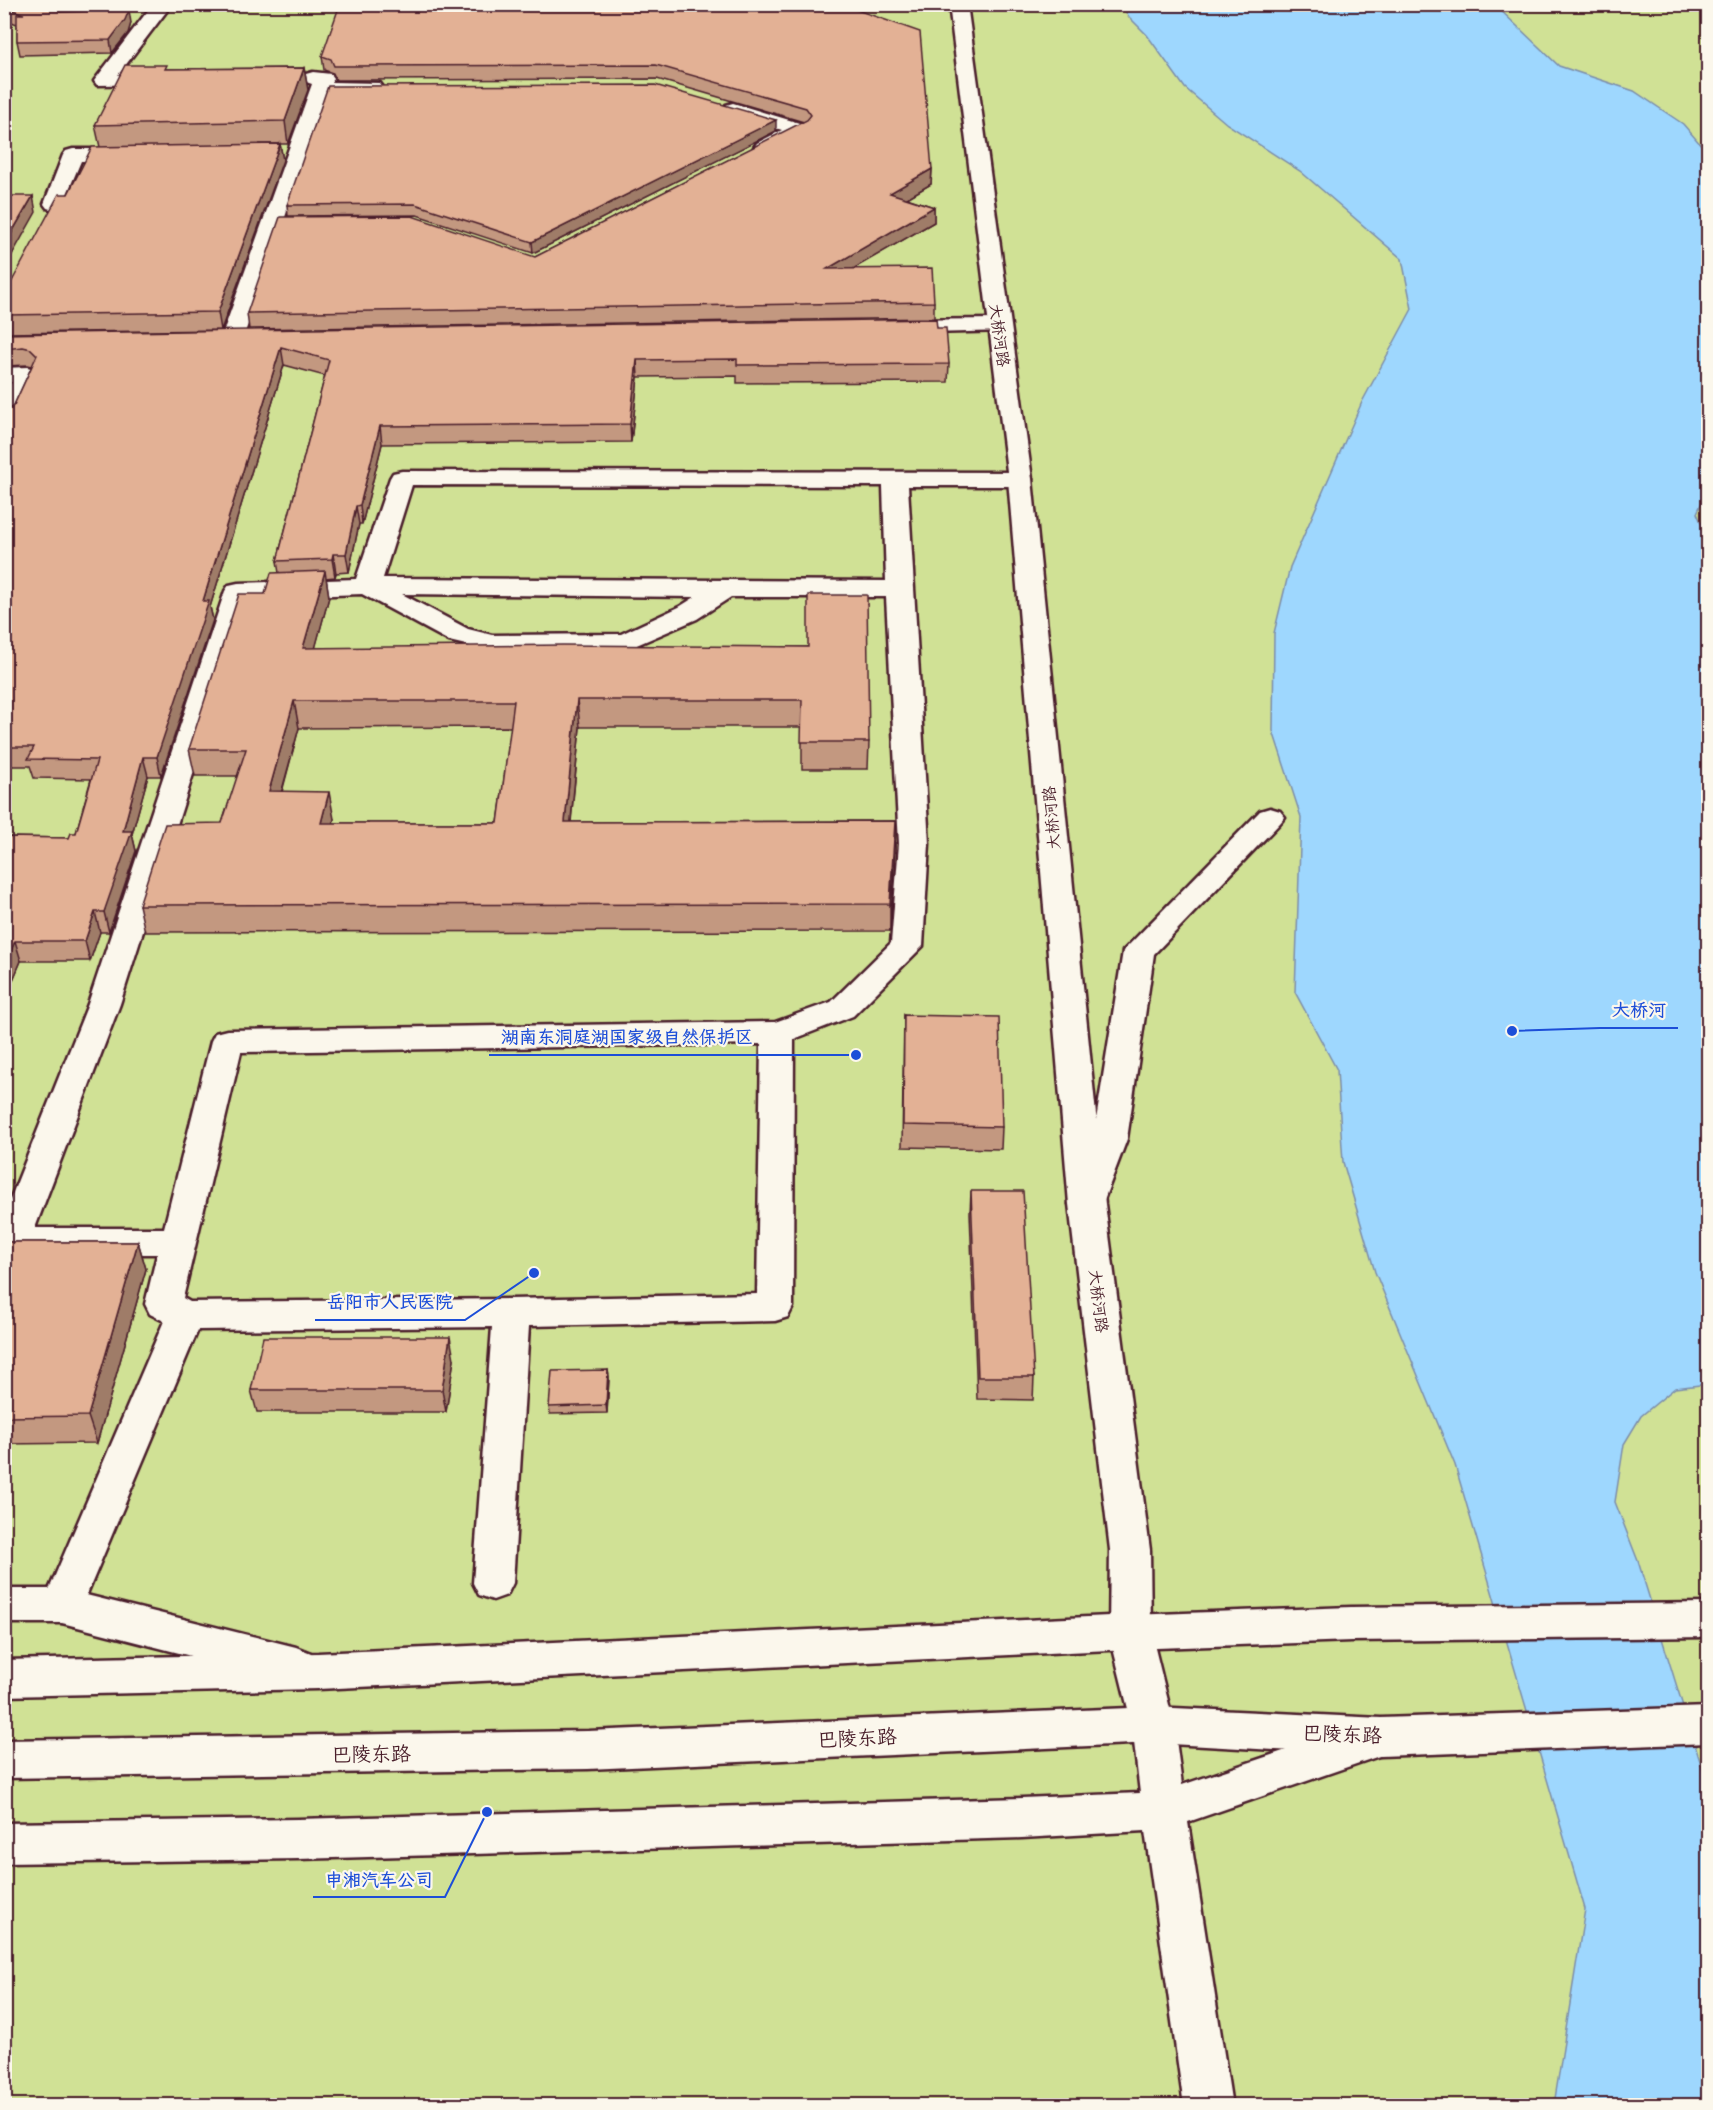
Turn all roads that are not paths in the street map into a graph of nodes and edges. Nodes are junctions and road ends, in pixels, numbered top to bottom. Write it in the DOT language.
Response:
graph roads {
  1 [pos="163,4"];
  2 [pos="958,4"];
  3 [pos="289,79"];
  4 [pos="185,80"];
  5 [pos="390,87"];
  6 [pos="320,88"];
  7 [pos="712,103"];
  8 [pos="298,152"];
  9 [pos="274,153"];
  10 [pos="156,154"];
  11 [pos="746,156"];
  12 [pos="344,223"];
  13 [pos="43,224"];
  14 [pos="273,224"];
  15 [pos="999,326"];
  16 [pos="868,328"];
  17 [pos="208,338"];
  18 [pos="4,375"];
  19 [pos="4,422"];
  20 [pos="895,479"];
  21 [pos="1020,479"];
  22 [pos="367,586"];
  23 [pos="725,589"];
  24 [pos="899,589"];
  25 [pos="1270,817"];
  26 [pos="778,1033"];
  27 [pos="1087,1204"];
  28 [pos="179,1241"];
  29 [pos="511,1313"];
  30 [pos="185,1316"];
  31 [pos="493,1583"];
  32 [pos="4,1606"];
  33 [pos="62,1606"];
  34 [pos="1708,1620"];
  35 [pos="1130,1632"];
  36 [pos="318,1671"];
  37 [pos="4,1678"];
  38 [pos="1153,1725"];
  39 [pos="1708,1725"];
  40 [pos="1381,1737"];
  41 [pos="4,1759"];
  42 [pos="1164,1811"];
  43 [pos="4,1843"];
  44 [pos="1208,2106"];
  1 -- 4 [label="street"];
  2 -- 15 [label="street, 大桥河路"];
  3 -- 6 [label="street"];
  5 -- 6 [label="street"];
  6 -- 8 [label="street"];
  7 -- 11 [label="street"];
  8 -- 9 [label="street"];
  8 -- 14 [label="street"];
  10 -- 13 [label="street"];
  12 -- 14 [label="street"];
  14 -- 17 [label="street"];
  15 -- 16 [label="street"];
  15 -- 21 [label="street, 大桥河路"];
  18 -- 19 [label="street"];
  20 -- 21 [label="street"];
  20 -- 22 [label="street"];
  20 -- 24 [label="street"];
  21 -- 27 [label="street, 大桥河路"];
  22 -- 23 [label="street"];
  22 -- 23 [label="street"];
  22 -- 28 [label="street"];
  23 -- 24 [label="street"];
  24 -- 26 [label="street"];
  25 -- 27 [label="street"];
  26 -- 28 [label="street"];
  26 -- 29 [label="street"];
  27 -- 35 [label="street, 大桥河路"];
  28 -- 30 [label="street"];
  29 -- 30 [label="street"];
  29 -- 31 [label="street"];
  30 -- 33 [label="street"];
  32 -- 33 [label="street"];
  33 -- 36 [label="street"];
  34 -- 35 [label="street"];
  35 -- 36 [label="street"];
  35 -- 38 [label="street, 大桥河路"];
  36 -- 37 [label="street"];
  38 -- 40 [label="street, 巴陵东路"];
  38 -- 41 [label="street, 巴陵东路"];
  38 -- 42 [label="street, 大桥河路"];
  39 -- 40 [label="street, 巴陵东路"];
  40 -- 42 [label="street"];
  42 -- 43 [label="street"];
  42 -- 44 [label="street, 大桥河路"];
}
